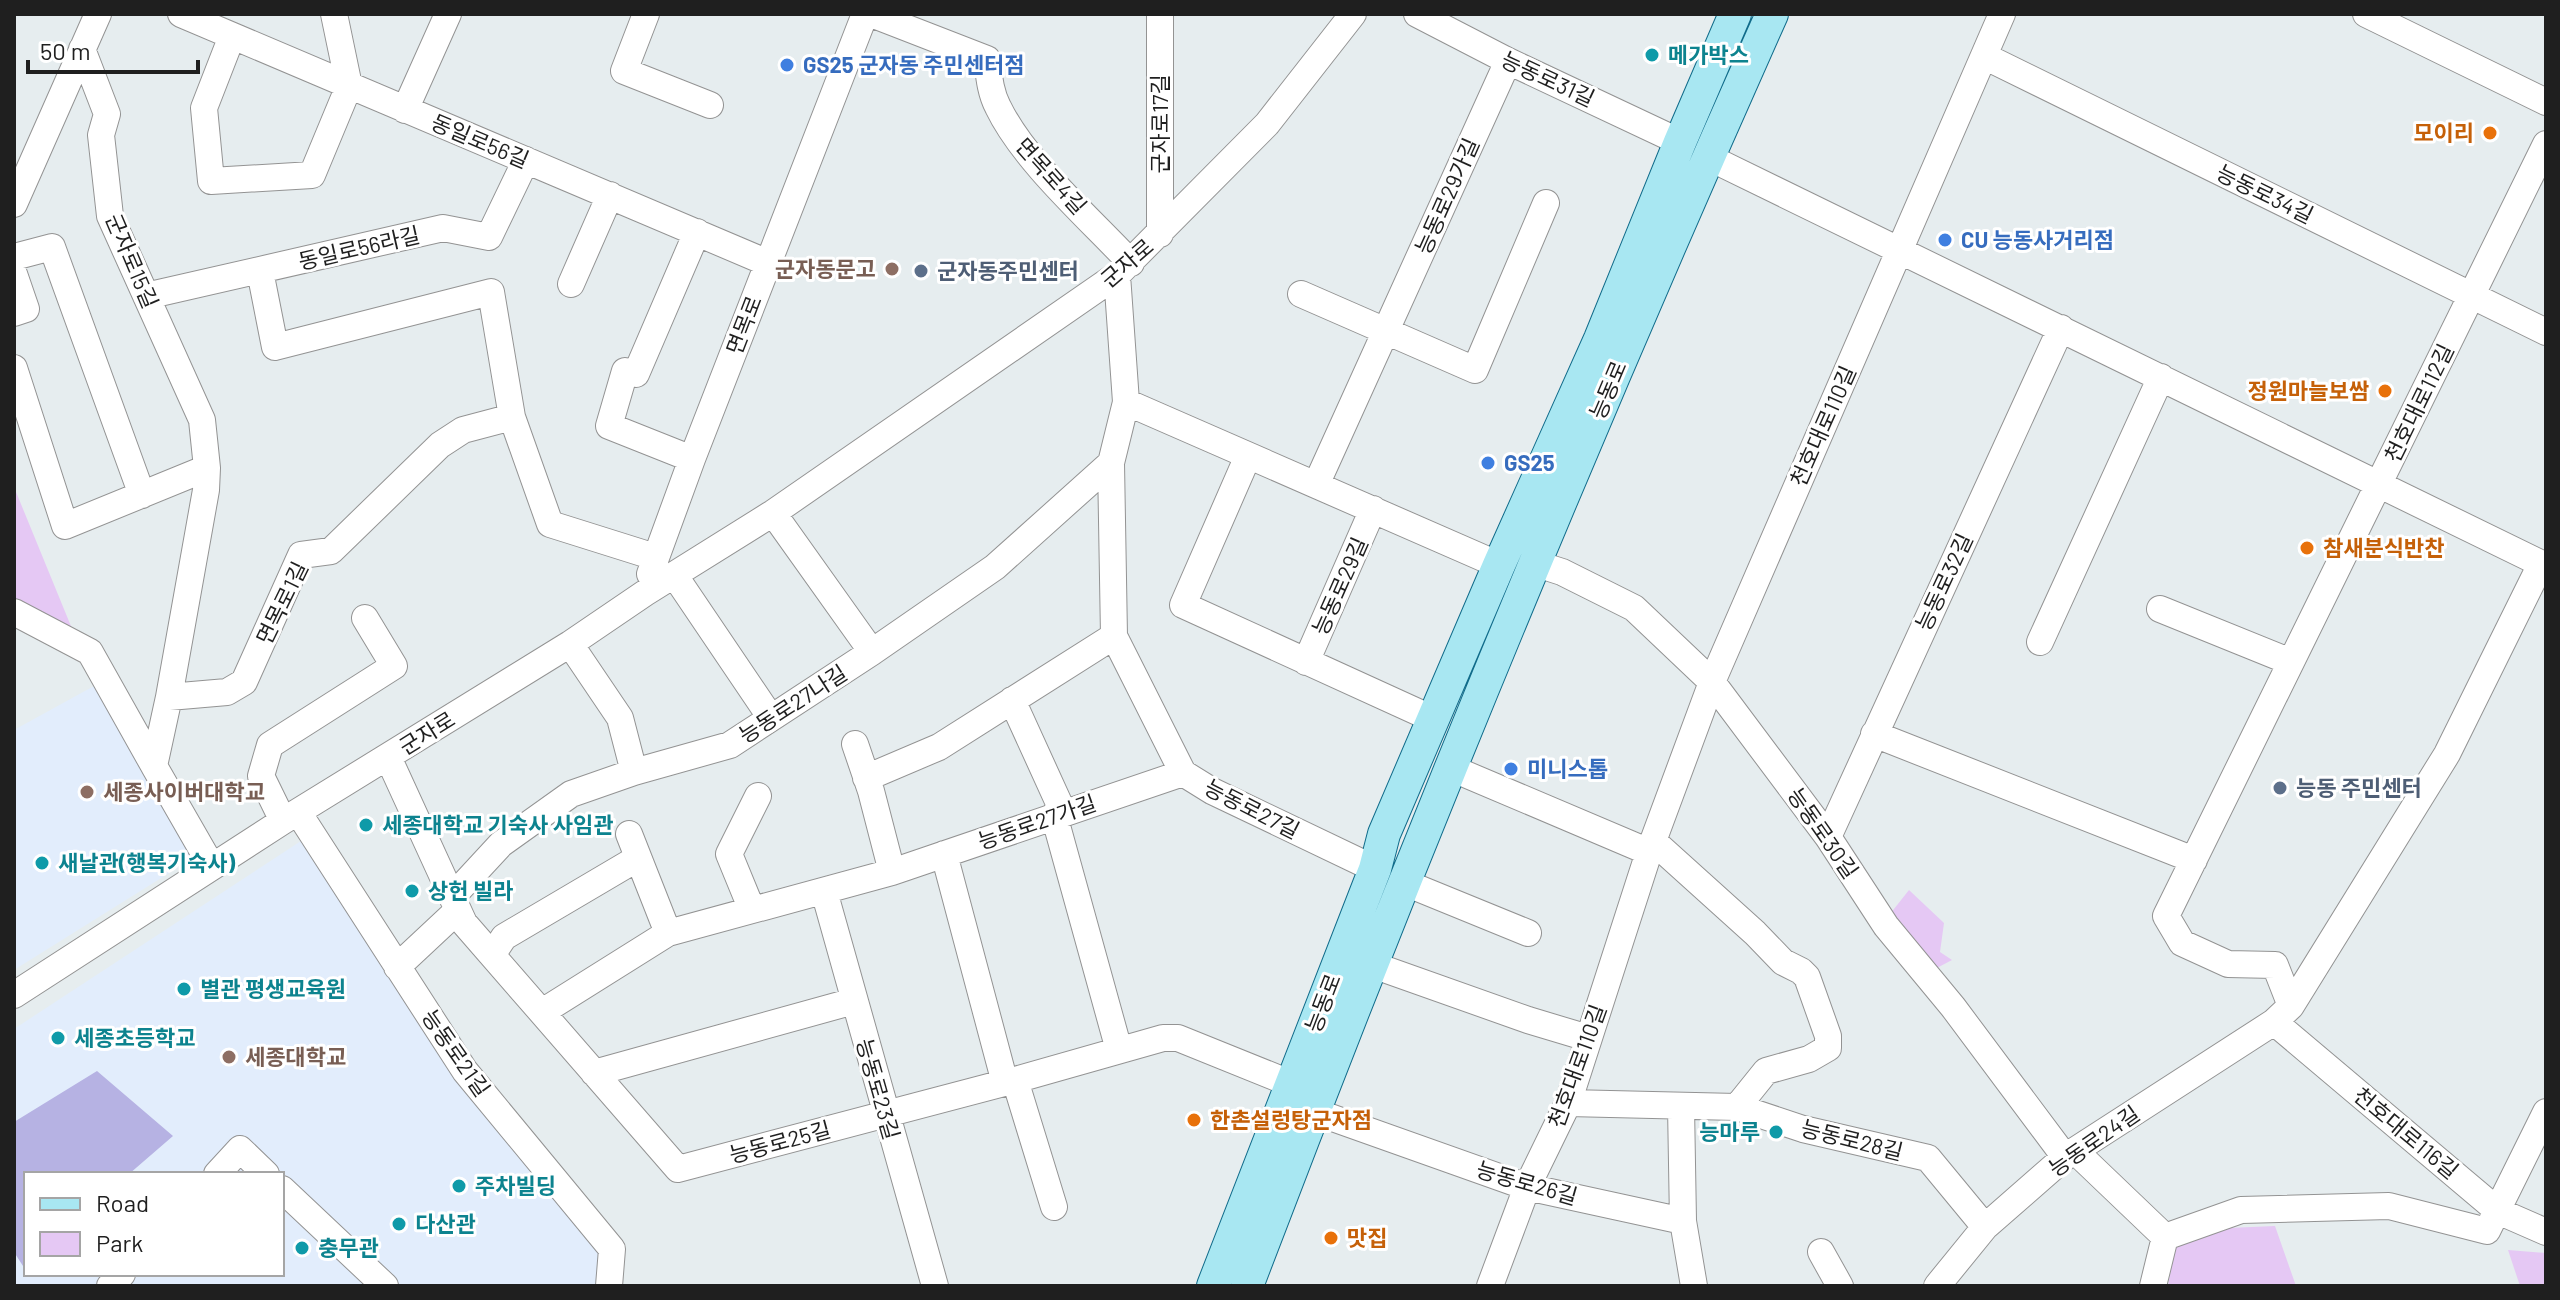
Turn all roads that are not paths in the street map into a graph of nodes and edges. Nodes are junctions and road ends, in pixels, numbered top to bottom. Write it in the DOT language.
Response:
graph roads {
  1 [pos="98,14"];
  2 [pos="181,14"];
  3 [pos="334,14"];
  4 [pos="448,14"];
  5 [pos="646,14"];
  6 [pos="865,14"];
  7 [pos="871,14"];
  8 [pos="1160,14"];
  9 [pos="1353,14"];
  10 [pos="1417,14"];
  11 [pos="1735,14"];
  12 [pos="1772,14"];
  13 [pos="2002,14"];
  14 [pos="2366,14"];
  15 [pos="232,36"];
  16 [pos="82,49"];
  17 [pos="1984,56"];
  18 [pos="1508,61"];
  19 [pos="349,86"];
  20 [pos="2546,102"];
  21 [pos="710,105"];
  22 [pos="405,110"];
  23 [pos="1680,142"];
  24 [pos="2546,144"];
  25 [pos="1708,157"];
  26 [pos="526,160"];
  27 [pos="610,195"];
  28 [pos="1546,203"];
  29 [pos="14,204"];
  30 [pos="697,232"];
  31 [pos="1160,234"];
  32 [pos="1900,249"];
  33 [pos="14,257"];
  34 [pos="768,263"];
  35 [pos="1124,269"];
  36 [pos="260,271"];
  37 [pos="14,274"];
  38 [pos="571,284"];
  39 [pos="1301,294"];
  40 [pos="146,296"];
  41 [pos="2471,296"];
  42 [pos="14,313"];
  43 [pos="2061,328"];
  44 [pos="1386,331"];
  45 [pos="2546,332"];
  46 [pos="14,368"];
  47 [pos="2161,377"];
  48 [pos="1126,402"];
  49 [pos="512,417"];
  50 [pos="1248,456"];
  51 [pos="692,459"];
  52 [pos="1111,463"];
  53 [pos="207,468"];
  54 [pos="2379,484"];
  55 [pos="1316,485"];
  56 [pos="142,495"];
  57 [pos="1373,509"];
  58 [pos="773,513"];
  59 [pos="655,557"];
  60 [pos="1534,563"];
  61 [pos="1499,565"];
  62 [pos="2544,565"];
  63 [pos="675,576"];
  64 [pos="645,593"];
  65 [pos="2160,609"];
  66 [pos="17,617"];
  67 [pos="365,618"];
  68 [pos="1114,636"];
  69 [pos="2040,642"];
  70 [pos="570,644"];
  71 [pos="872,652"];
  72 [pos="1306,662"];
  73 [pos="2291,662"];
  74 [pos="1712,682"];
  75 [pos="169,697"];
  76 [pos="1012,700"];
  77 [pos="771,718"];
  78 [pos="1433,719"];
  79 [pos="1874,734"];
  80 [pos="855,744"];
  81 [pos="388,757"];
  82 [pos="154,766"];
  83 [pos="1451,768"];
  84 [pos="634,772"];
  85 [pos="1183,773"];
  86 [pos="866,778"];
  87 [pos="758,796"];
  88 [pos="1059,814"];
  89 [pos="291,817"];
  90 [pos="1828,837"];
  91 [pos="1651,846"];
  92 [pos="944,854"];
  93 [pos="2194,860"];
  94 [pos="212,867"];
  95 [pos="892,872"];
  96 [pos="1389,876"];
  97 [pos="824,891"];
  98 [pos="455,903"];
  99 [pos="752,910"];
  100 [pos="668,933"];
  101 [pos="1528,933"];
  102 [pos="492,955"];
  103 [pos="1370,964"];
  104 [pos="397,967"];
  105 [pos="14,995"];
  106 [pos="854,1001"];
  107 [pos="542,1012"];
  108 [pos="2283,1014"];
  109 [pos="1588,1038"];
  110 [pos="1119,1050"];
  111 [pos="594,1073"];
  112 [pos="1010,1082"];
  113 [pos="1292,1084"];
  114 [pos="1568,1103"];
  115 [pos="1681,1106"];
  116 [pos="1737,1107"];
  117 [pos="1313,1111"];
  118 [pos="2546,1112"];
  119 [pos="885,1114"];
  120 [pos="2070,1154"];
  121 [pos="219,1172"];
  122 [pos="264,1172"];
  123 [pos="1527,1187"];
  124 [pos="284,1191"];
  125 [pos="1054,1207"];
  126 [pos="2498,1211"];
  127 [pos="1683,1221"];
  128 [pos="1985,1227"];
  129 [pos="2546,1232"];
  130 [pos="2165,1237"];
  131 [pos="1821,1252"];
  132 [pos="385,1286"];
  133 [pos="609,1286"];
  134 [pos="935,1286"];
  135 [pos="1213,1286"];
  136 [pos="1247,1286"];
  137 [pos="1490,1286"];
  138 [pos="1694,1286"];
  139 [pos="1840,1286"];
  140 [pos="1937,1286"];
  141 [pos="2153,1286"];
  1 -- 16 [label="street"];
  2 -- 15 [label="street, 동일로56길"];
  3 -- 19 [label="street"];
  4 -- 22 [label="street"];
  5 -- 21 [label="street"];
  6 -- 34 [label="street, 면목로"];
  7 -- 35 [label="street, 면목로4길"];
  8 -- 31 [label="street, 군자로17길"];
  9 -- 31 [label="street, 군자로"];
  10 -- 18 [label="street, 능동로31길"];
  11 -- 23 [label="main road, 능동로"];
  12 -- 25 [label="main road, 능동로"];
  13 -- 17 [label="street, 천호대로110길"];
  14 -- 20 [label="street"];
  15 -- 19 [label="street, 동일로56길"];
  15 -- 19 [label="street"];
  16 -- 29 [label="street"];
  16 -- 40 [label="street, 군자로15길"];
  17 -- 32 [label="street, 천호대로110길"];
  17 -- 41 [label="street, 능동로34길"];
  18 -- 23 [label="street, 능동로31길"];
  18 -- 44 [label="street, 능동로29가길"];
  19 -- 22 [label="street, 동일로56길"];
  22 -- 26 [label="street, 동일로56길"];
  23 -- 25 [label="main road"];
  23 -- 61 [label="main road, 능동로"];
  24 -- 41 [label="street, 천호대로112길"];
  25 -- 32 [label="street"];
  25 -- 60 [label="main road, 능동로"];
  26 -- 27 [label="street, 동일로56길"];
  26 -- 36 [label="street, 동일로56라길"];
  27 -- 30 [label="street, 동일로56길"];
  27 -- 38 [label="street"];
  28 -- 44 [label="street"];
  30 -- 34 [label="street, 동일로56길"];
  30 -- 51 [label="street"];
  31 -- 35 [label="street, 군자로"];
  32 -- 43 [label="street"];
  32 -- 74 [label="street, 천호대로110길"];
  33 -- 56 [label="street"];
  34 -- 51 [label="street, 면목로"];
  35 -- 48 [label="street, 능동로27길"];
  35 -- 58 [label="street, 군자로"];
  36 -- 40 [label="street, 동일로56라길"];
  36 -- 49 [label="street"];
  37 -- 42 [label="street"];
  39 -- 44 [label="street"];
  40 -- 53 [label="street, 군자로15길"];
  41 -- 45 [label="street, 능동로34길"];
  41 -- 54 [label="street, 천호대로112길"];
  43 -- 47 [label="street"];
  43 -- 79 [label="street, 능동로32길"];
  44 -- 55 [label="street, 능동로29가길"];
  46 -- 56 [label="street"];
  47 -- 54 [label="street"];
  47 -- 69 [label="street"];
  48 -- 50 [label="street, 능동로29길"];
  48 -- 52 [label="street, 능동로27길"];
  49 -- 59 [label="street"];
  49 -- 75 [label="street, 면목로1길"];
  50 -- 55 [label="street, 능동로29길"];
  50 -- 72 [label="street"];
  51 -- 59 [label="street, 면목로"];
  52 -- 68 [label="street, 능동로27길"];
  52 -- 71 [label="street, 능동로27나길"];
  53 -- 56 [label="street"];
  53 -- 75 [label="street, 군자로15길"];
  54 -- 62 [label="street"];
  54 -- 73 [label="street, 천호대로112길"];
  55 -- 57 [label="street, 능동로29길"];
  57 -- 61 [label="street, 능동로29길"];
  57 -- 72 [label="street, 능동로29길"];
  58 -- 63 [label="street, 군자로"];
  58 -- 71 [label="street"];
  59 -- 64 [label="street, 면목로"];
  60 -- 74 [label="street, 능동로30길"];
  60 -- 83 [label="main road, 능동로"];
  61 -- 78 [label="main road, 능동로"];
  62 -- 108 [label="street"];
  63 -- 64 [label="street, 군자로"];
  63 -- 77 [label="street"];
  64 -- 70 [label="street, 군자로"];
  65 -- 73 [label="street"];
  66 -- 82 [label="street"];
  67 -- 89 [label="street"];
  68 -- 76 [label="street"];
  68 -- 85 [label="street, 능동로27길"];
  70 -- 81 [label="street, 군자로"];
  70 -- 84 [label="street"];
  71 -- 77 [label="street, 능동로27나길"];
  72 -- 78 [label="street"];
  73 -- 93 [label="street, 천호대로112길"];
  74 -- 90 [label="street, 능동로30길"];
  74 -- 91 [label="street, 천호대로110길"];
  75 -- 82 [label="street, 군자로15길"];
  76 -- 86 [label="street"];
  76 -- 88 [label="street"];
  77 -- 84 [label="street, 능동로27나길"];
  78 -- 96 [label="main road, 능동로"];
  79 -- 90 [label="street, 능동로32길"];
  79 -- 93 [label="street"];
  80 -- 86 [label="street"];
  81 -- 89 [label="street, 군자로"];
  81 -- 98 [label="street, 능동로25길"];
  82 -- 94 [label="street"];
  83 -- 91 [label="street"];
  83 -- 96 [label="main road, 능동로"];
  84 -- 98 [label="street, 능동로27나길"];
  85 -- 88 [label="street, 능동로27가길"];
  85 -- 96 [label="street, 능동로27길"];
  86 -- 95 [label="street"];
  87 -- 99 [label="street"];
  88 -- 92 [label="street, 능동로27가길"];
  88 -- 110 [label="street"];
  89 -- 94 [label="street, 군자로"];
  89 -- 104 [label="street, 능동로21길"];
  90 -- 120 [label="street, 능동로30길"];
  91 -- 109 [label="street, 천호대로110길"];
  91 -- 116 [label="street"];
  92 -- 95 [label="street, 능동로27가길"];
  92 -- 112 [label="street"];
  93 -- 108 [label="street, 천호대로112길"];
  94 -- 105 [label="street, 군자로"];
  95 -- 97 [label="street, 능동로27가길"];
  96 -- 101 [label="street"];
  96 -- 103 [label="main road, 능동로"];
  96 -- 113 [label="main road, 능동로"];
  97 -- 99 [label="street, 능동로27가길"];
  97 -- 106 [label="street, 능동로23길"];
  98 -- 102 [label="street, 능동로25길"];
  98 -- 104 [label="street, 능동로27나길"];
  99 -- 100 [label="street, 능동로27가길"];
  100 -- 102 [label="street"];
  100 -- 107 [label="street, 능동로27가길"];
  102 -- 107 [label="street, 능동로25길"];
  103 -- 109 [label="street"];
  103 -- 117 [label="main road, 능동로"];
  104 -- 133 [label="street, 능동로21길"];
  106 -- 111 [label="street"];
  106 -- 119 [label="street, 능동로23길"];
  107 -- 111 [label="street, 능동로25길"];
  108 -- 120 [label="street, 능동로24길"];
  108 -- 126 [label="street, 천호대로116길"];
  109 -- 114 [label="street, 천호대로110길"];
  110 -- 112 [label="street, 능동로25길"];
  110 -- 113 [label="street, 능동로25길"];
  111 -- 119 [label="street, 능동로25길"];
  112 -- 119 [label="street, 능동로25길"];
  112 -- 125 [label="street"];
  113 -- 135 [label="main road, 능동로"];
  114 -- 115 [label="street, 능동로28길"];
  114 -- 123 [label="street, 천호대로110길"];
  115 -- 116 [label="street, 능동로28길"];
  115 -- 127 [label="street"];
  116 -- 128 [label="street, 능동로28길"];
  117 -- 123 [label="street, 능동로26길"];
  117 -- 136 [label="main road, 능동로"];
  118 -- 126 [label="street"];
  119 -- 134 [label="street, 능동로23길"];
  120 -- 128 [label="street, 능동로24길"];
  120 -- 130 [label="street, 능동로30길"];
  121 -- 122 [label="street"];
  123 -- 127 [label="street, 능동로26길"];
  123 -- 137 [label="street, 천호대로110길"];
  124 -- 132 [label="street"];
  126 -- 129 [label="street, 천호대로116길"];
  126 -- 130 [label="street"];
  127 -- 138 [label="street"];
  128 -- 140 [label="street, 능동로24길"];
  130 -- 141 [label="street"];
  131 -- 139 [label="street"];
}
